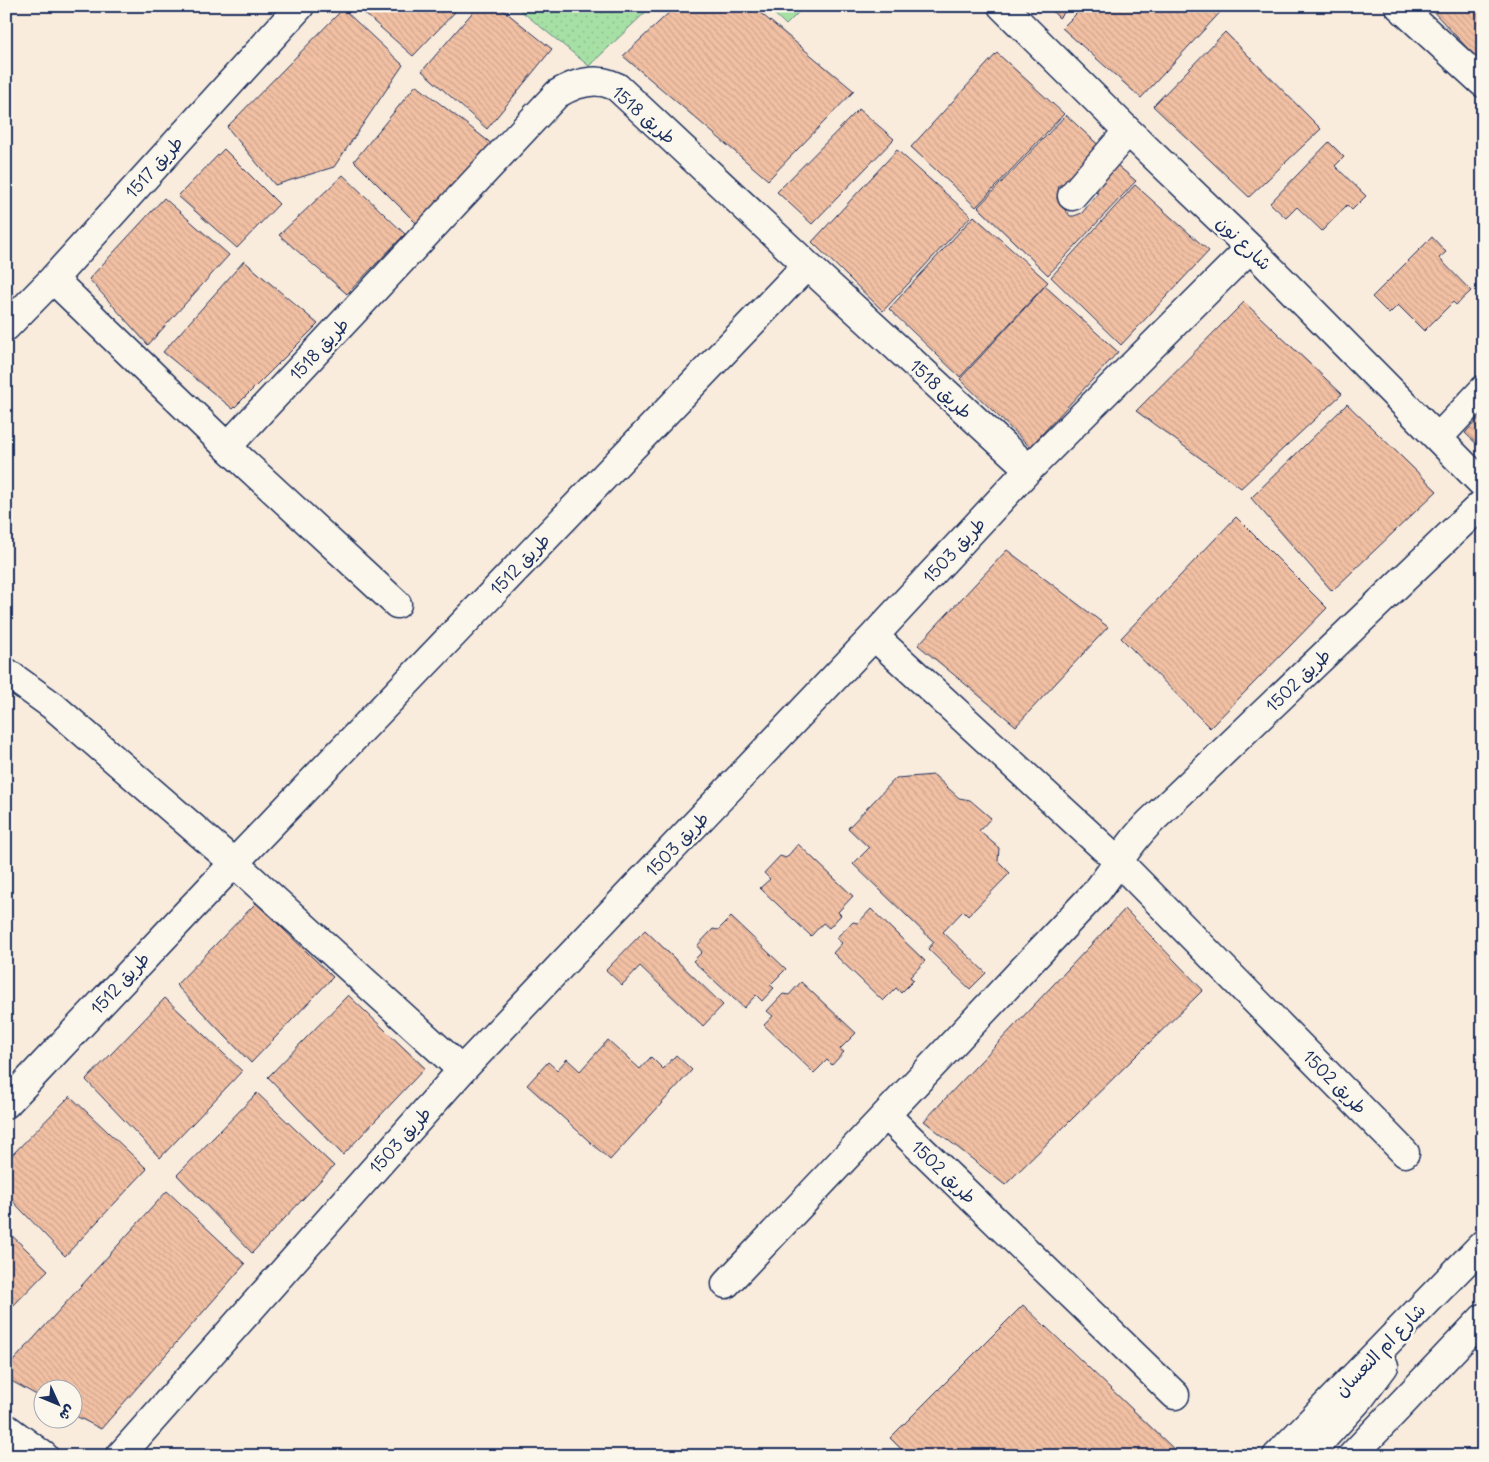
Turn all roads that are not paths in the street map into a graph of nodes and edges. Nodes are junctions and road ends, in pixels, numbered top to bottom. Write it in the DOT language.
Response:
graph roads {
  1 [pos="300,6"];
  2 [pos="1002,6"];
  3 [pos="1399,6"];
  4 [pos="1483,83"];
  5 [pos="1128,131"];
  6 [pos="1072,196"];
  7 [pos="1250,248"];
  8 [pos="807,265"];
  9 [pos="53,279"];
  10 [pos="6,327"];
  11 [pos="1483,390"];
  12 [pos="1438,438"];
  13 [pos="228,447"];
  14 [pos="1029,469"];
  15 [pos="1483,484"];
  16 [pos="1483,503"];
  17 [pos="397,604"];
  18 [pos="874,636"];
  19 [pos="6,672"];
  20 [pos="1118,861"];
  21 [pos="234,863"];
  22 [pos="462,1070"];
  23 [pos="6,1104"];
  24 [pos="886,1115"];
  25 [pos="1405,1153"];
  26 [pos="1483,1244"];
  27 [pos="726,1284"];
  28 [pos="1413,1315"];
  29 [pos="1483,1318"];
  30 [pos="1175,1395"];
  31 [pos="6,1428"];
  32 [pos="44,1456"];
  33 [pos="120,1456"];
  34 [pos="1277,1456"];
  35 [pos="1307,1456"];
  36 [pos="1352,1456"];
  1 -- 9 [label="street, طريق 1517"];
  2 -- 5 [label="street, شارع نون"];
  3 -- 4 [label="street"];
  5 -- 6 [label="street"];
  5 -- 7 [label="street, شارع نون"];
  7 -- 12 [label="street, شارع نون"];
  7 -- 14 [label="street, طريق 1503"];
  8 -- 13 [label="street, طريق 1518"];
  8 -- 14 [label="street, طريق 1518"];
  8 -- 21 [label="street, طريق 1512"];
  9 -- 10 [label="street, طريق 1517"];
  9 -- 13 [label="street"];
  11 -- 12 [label="street"];
  12 -- 15 [label="street, شارع نون"];
  13 -- 17 [label="street"];
  14 -- 18 [label="street, طريق 1503"];
  16 -- 20 [label="street, طريق 1502"];
  18 -- 20 [label="street, طريق 1502"];
  18 -- 22 [label="street, طريق 1503"];
  19 -- 21 [label="street"];
  20 -- 24 [label="street, طريق 1502"];
  20 -- 25 [label="street, طريق 1502"];
  21 -- 22 [label="street"];
  21 -- 23 [label="street, طريق 1512"];
  22 -- 33 [label="street, طريق 1503"];
  24 -- 27 [label="street, طريق 1502"];
  24 -- 30 [label="street, طريق 1502"];
  26 -- 28 [label="street, شارع ام النعسان"];
  28 -- 34 [label="street, شارع ام النعسان"];
  28 -- 35 [label="street"];
  29 -- 36 [label="street"];
  31 -- 32 [label="street"];
}
